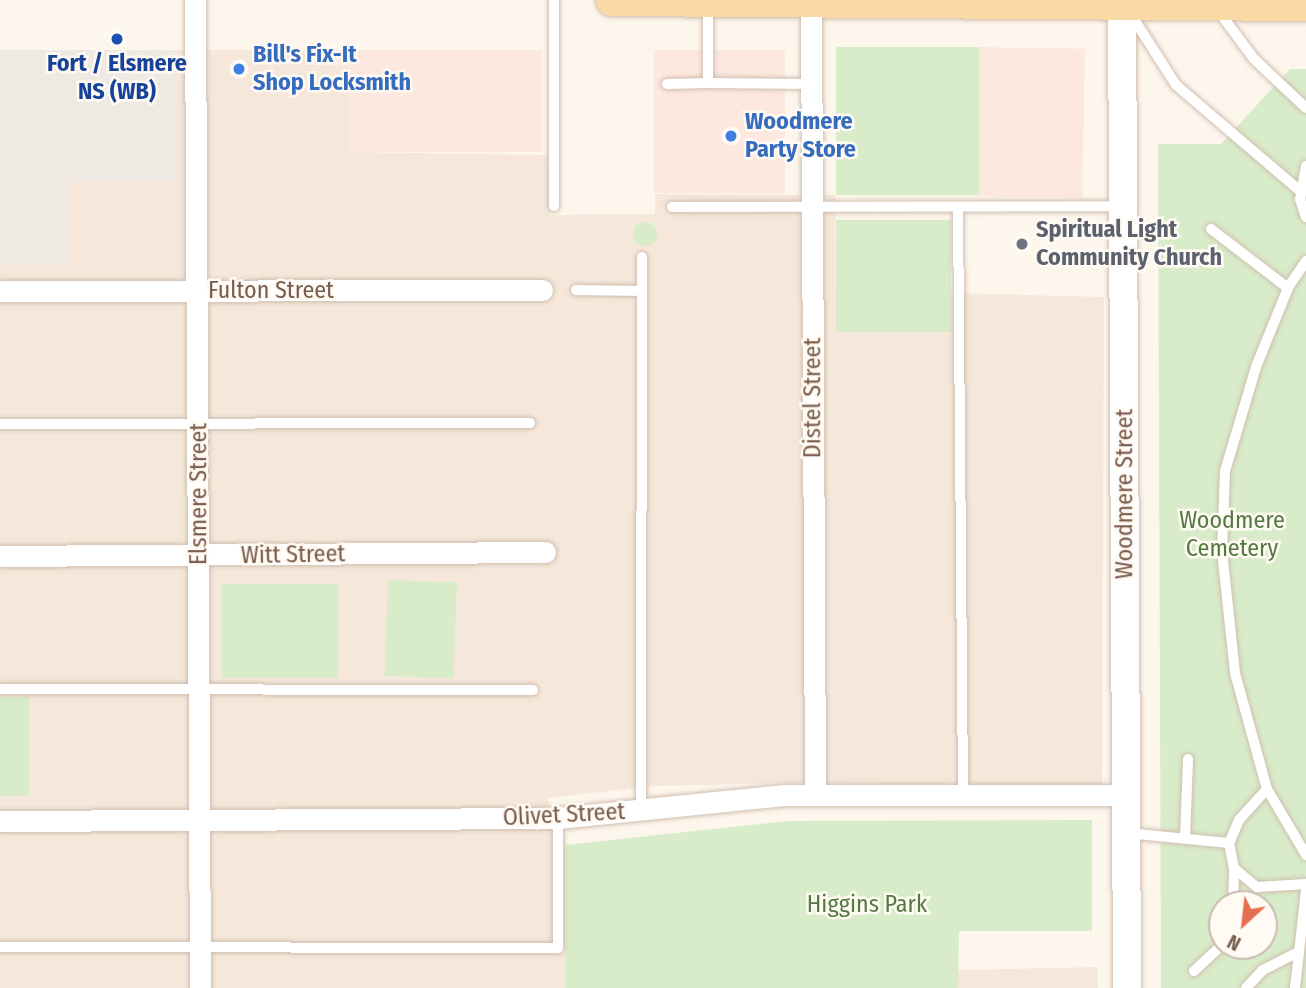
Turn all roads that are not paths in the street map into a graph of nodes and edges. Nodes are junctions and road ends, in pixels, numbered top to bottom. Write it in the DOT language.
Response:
graph roads {
  1 [pos="195,0"];
  2 [pos="554,0"];
  3 [pos="612,0"];
  4 [pos="708,0"];
  5 [pos="811,1"];
  6 [pos="1122,1"];
  7 [pos="1213,3"];
  8 [pos="1306,5"];
  9 [pos="708,83"];
  10 [pos="667,84"];
  11 [pos="811,84"];
  12 [pos="1306,108"];
  13 [pos="1306,166"];
  14 [pos="1300,191"];
  15 [pos="554,206"];
  16 [pos="673,206"];
  17 [pos="1124,206"];
  18 [pos="958,207"];
  19 [pos="812,208"];
  20 [pos="1306,217"];
  21 [pos="1211,229"];
  22 [pos="642,257"];
  23 [pos="1306,261"];
  24 [pos="1288,288"];
  25 [pos="542,289"];
  26 [pos="576,290"];
  27 [pos="0,291"];
  28 [pos="642,291"];
  29 [pos="198,292"];
  30 [pos="199,423"];
  31 [pos="530,423"];
  32 [pos="0,424"];
  33 [pos="545,552"];
  34 [pos="0,556"];
  35 [pos="199,556"];
  36 [pos="199,688"];
  37 [pos="0,689"];
  38 [pos="533,690"];
  39 [pos="1188,759"];
  40 [pos="1267,789"];
  41 [pos="815,795"];
  42 [pos="963,795"];
  43 [pos="1127,795"];
  44 [pos="641,810"];
  45 [pos="558,818"];
  46 [pos="0,821"];
  47 [pos="200,821"];
  48 [pos="1127,833"];
  49 [pos="1185,838"];
  50 [pos="1229,843"];
  51 [pos="1306,855"];
  52 [pos="1234,868"];
  53 [pos="1306,884"];
  54 [pos="1233,890"];
  55 [pos="1306,890"];
  56 [pos="200,946"];
  57 [pos="0,947"];
  58 [pos="1298,952"];
  59 [pos="1208,958"];
  60 [pos="1194,971"];
  61 [pos="200,988"];
  62 [pos="1127,988"];
  63 [pos="1246,988"];
  64 [pos="1295,988"];
  1 -- 29 [label="street, Elsmere Street"];
  2 -- 15 [label="lane"];
  3 -- 4 [label="main road"];
  4 -- 5 [label="main road"];
  4 -- 9 [label="lane"];
  5 -- 6 [label="main road"];
  5 -- 11 [label="street, Distel Street"];
  6 -- 7 [label="main road"];
  6 -- 14 [label="lane"];
  6 -- 17 [label="street, Woodmere Street"];
  7 -- 8 [label="main road"];
  7 -- 12 [label="lane"];
  9 -- 10 [label="lane"];
  9 -- 11 [label="lane"];
  11 -- 19 [label="street, Distel Street"];
  13 -- 14 [label="lane"];
  14 -- 20 [label="lane"];
  16 -- 19 [label="lane"];
  17 -- 18 [label="lane"];
  17 -- 43 [label="street, Woodmere Street"];
  18 -- 19 [label="lane"];
  18 -- 42 [label="lane"];
  19 -- 41 [label="street, Distel Street"];
  21 -- 24 [label="lane"];
  22 -- 28 [label="lane"];
  23 -- 24 [label="lane"];
  24 -- 40 [label="lane"];
  25 -- 29 [label="street, Fulton Street"];
  26 -- 28 [label="lane"];
  27 -- 29 [label="street, Fulton Street"];
  28 -- 44 [label="lane"];
  29 -- 30 [label="street, Elsmere Street"];
  30 -- 31 [label="lane"];
  30 -- 32 [label="lane"];
  30 -- 35 [label="street, Elsmere Street"];
  33 -- 35 [label="street, Witt Street"];
  34 -- 35 [label="street, Witt Street"];
  35 -- 36 [label="street, Elsmere Street"];
  36 -- 37 [label="lane"];
  36 -- 38 [label="lane"];
  36 -- 47 [label="street, Elsmere Street"];
  39 -- 49 [label="lane"];
  40 -- 50 [label="lane"];
  40 -- 51 [label="lane"];
  41 -- 42 [label="street, Olivet Street"];
  41 -- 44 [label="street, Olivet Street"];
  42 -- 43 [label="street, Olivet Street"];
  43 -- 48 [label="street, Woodmere Street"];
  44 -- 45 [label="street, Olivet Street"];
  45 -- 47 [label="street, Olivet Street"];
  45 -- 56 [label="lane"];
  46 -- 47 [label="street, Olivet Street"];
  47 -- 56 [label="street, Elsmere Street"];
  48 -- 49 [label="lane"];
  48 -- 62 [label="street, Woodmere Street"];
  49 -- 50 [label="lane"];
  50 -- 52 [label="lane"];
  52 -- 53 [label="lane"];
  52 -- 54 [label="lane"];
  55 -- 58 [label="lane"];
  56 -- 57 [label="lane"];
  56 -- 61 [label="street, Elsmere Street"];
  58 -- 63 [label="lane"];
  58 -- 64 [label="lane"];
  59 -- 60 [label="lane"];
}
